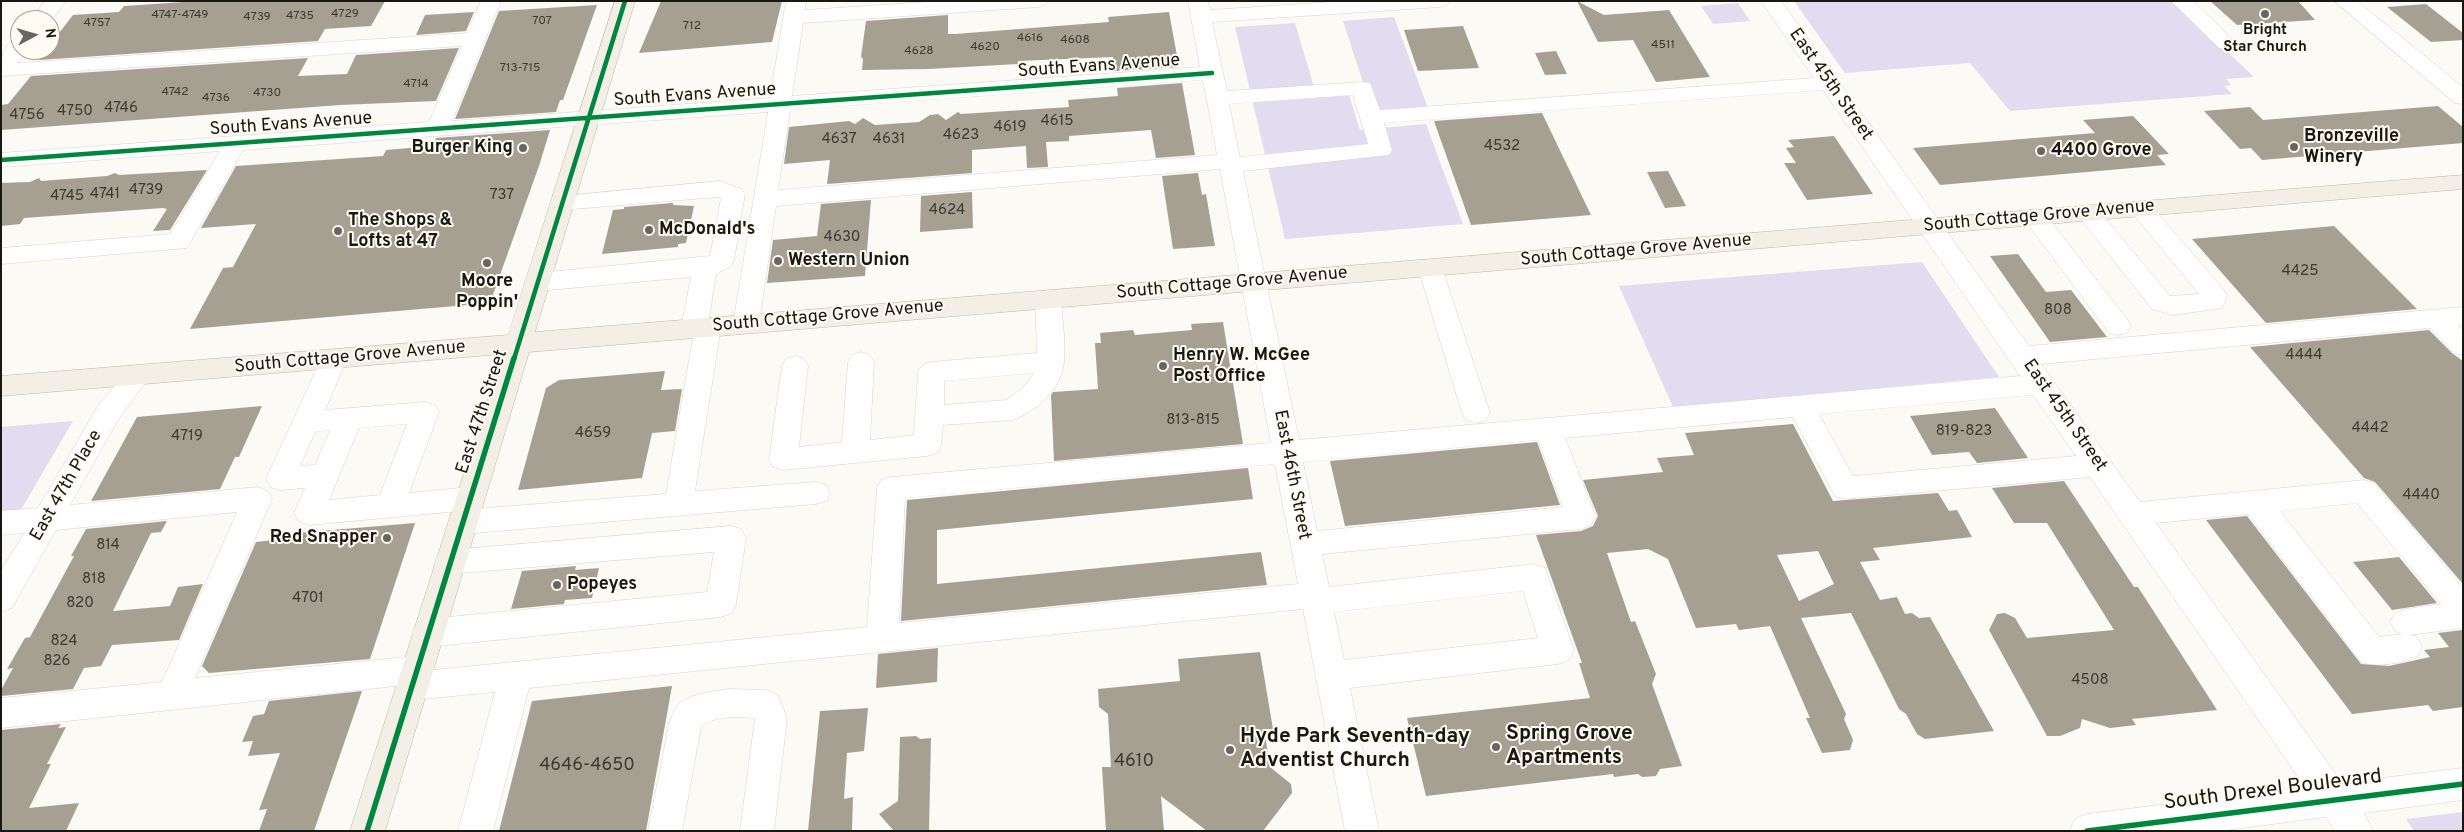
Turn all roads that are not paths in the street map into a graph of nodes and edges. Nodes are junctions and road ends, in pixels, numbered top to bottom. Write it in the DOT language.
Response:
graph roads {
  1 [pos="491,1"];
  2 [pos="625,1"];
  3 [pos="1038,1"];
  4 [pos="1440,1"];
  5 [pos="1771,1"];
  6 [pos="2181,1"];
  7 [pos="2344,1"];
  8 [pos="795,9"];
  9 [pos="1199,9"];
  10 [pos="475,39"];
  11 [pos="2226,44"];
  12 [pos="10,58"];
  13 [pos="1,69"];
  14 [pos="2458,69"];
  15 [pos="2431,71"];
  16 [pos="1829,83"];
  17 [pos="1214,86"];
  18 [pos="2463,98"];
  19 [pos="780,104"];
  20 [pos="1371,117"];
  21 [pos="589,118"];
  22 [pos="437,128"];
  23 [pos="236,143"];
  24 [pos="1,160"];
  25 [pos="1230,163"];
  26 [pos="2463,182"];
  27 [pos="766,199"];
  28 [pos="562,202"];
  29 [pos="2141,209"];
  30 [pos="2088,213"];
  31 [pos="2035,217"];
  32 [pos="1930,226"];
  33 [pos="1,256"];
  34 [pos="705,268"];
  35 [pos="1430,268"];
  36 [pos="538,282"];
  37 [pos="1253,282"];
  38 [pos="1048,299"];
  39 [pos="2463,316"];
  40 [pos="2435,318"];
  41 [pos="746,324"];
  42 [pos="2118,326"];
  43 [pos="701,328"];
  44 [pos="519,343"];
  45 [pos="2463,346"];
  46 [pos="2021,356"];
  47 [pos="334,359"];
  48 [pos="861,362"];
  49 [pos="1052,362"];
  50 [pos="794,366"];
  51 [pos="138,375"];
  52 [pos="2041,384"];
  53 [pos="1,386"];
  54 [pos="1800,404"];
  55 [pos="1476,412"];
  56 [pos="930,416"];
  57 [pos="349,418"];
  58 [pos="306,422"];
  59 [pos="1548,428"];
  60 [pos="856,452"];
  61 [pos="1287,452"];
  62 [pos="2098,465"];
  63 [pos="325,475"];
  64 [pos="816,493"];
  65 [pos="2255,501"];
  66 [pos="679,503"];
  67 [pos="390,506"];
  68 [pos="466,510"];
  69 [pos="2133,514"];
  70 [pos="48,519"];
  71 [pos="1,523"];
  72 [pos="1305,544"];
  73 [pos="450,562"];
  74 [pos="1316,598"];
  75 [pos="1,600"];
  76 [pos="2463,609"];
  77 [pos="2463,615"];
  78 [pos="428,633"];
  79 [pos="882,639"];
  80 [pos="516,675"];
  81 [pos="1331,676"];
  82 [pos="414,678"];
  83 [pos="172,695"];
  84 [pos="1,713"];
  85 [pos="2463,784"];
  86 [pos="2335,800"];
  87 [pos="367,831"];
  88 [pos="475,831"];
  89 [pos="665,831"];
  90 [pos="756,831"];
  91 [pos="1362,831"];
  92 [pos="2086,831"];
  93 [pos="2356,831"];
  1 -- 10 [label="street"];
  2 -- 21 [label="main road, East 47th Street"];
  3 -- 8 [label="street"];
  4 -- 9 [label="street"];
  5 -- 16 [label="street, East 45th Street"];
  6 -- 11 [label="street"];
  7 -- 15 [label="street"];
  8 -- 19 [label="street"];
  9 -- 17 [label="street, East 46th Street"];
  10 -- 13 [label="street"];
  10 -- 22 [label="street"];
  12 -- 13 [label="street"];
  14 -- 15 [label="street"];
  15 -- 18 [label="street"];
  16 -- 20 [label="street"];
  16 -- 32 [label="street, East 45th Street"];
  17 -- 19 [label="street, South Evans Avenue"];
  17 -- 20 [label="street, South Evans Avenue"];
  17 -- 25 [label="street, East 46th Street"];
  19 -- 21 [label="street, South Evans Avenue"];
  19 -- 27 [label="street"];
  20 -- 25 [label="street"];
  21 -- 22 [label="street, South Evans Avenue"];
  21 -- 28 [label="main road, East 47th Street"];
  22 -- 23 [label="street, South Evans Avenue"];
  23 -- 24 [label="street, South Evans Avenue"];
  23 -- 33 [label="street"];
  25 -- 27 [label="street"];
  25 -- 37 [label="street, East 46th Street"];
  26 -- 29 [label="main road, South Cottage Grove Avenue"];
  27 -- 41 [label="street"];
  28 -- 34 [label="street"];
  28 -- 36 [label="main road, East 47th Street"];
  29 -- 30 [label="main road, South Cottage Grove Avenue"];
  29 -- 30 [label="street"];
  30 -- 31 [label="main road, South Cottage Grove Avenue"];
  31 -- 32 [label="main road, South Cottage Grove Avenue"];
  31 -- 42 [label="street"];
  32 -- 35 [label="main road, South Cottage Grove Avenue"];
  32 -- 46 [label="street, East 45th Street"];
  34 -- 36 [label="street"];
  34 -- 43 [label="street"];
  35 -- 37 [label="main road, South Cottage Grove Avenue"];
  35 -- 55 [label="street"];
  36 -- 44 [label="main road, East 47th Street"];
  37 -- 38 [label="main road, South Cottage Grove Avenue"];
  37 -- 61 [label="street, East 46th Street"];
  38 -- 41 [label="main road, South Cottage Grove Avenue"];
  38 -- 49 [label="street"];
  39 -- 40 [label="street"];
  40 -- 45 [label="street"];
  40 -- 46 [label="street"];
  41 -- 43 [label="main road, South Cottage Grove Avenue"];
  43 -- 44 [label="main road, South Cottage Grove Avenue"];
  43 -- 66 [label="street"];
  44 -- 47 [label="main road, South Cottage Grove Avenue"];
  44 -- 68 [label="main road, East 47th Street"];
  46 -- 52 [label="street, East 45th Street"];
  47 -- 51 [label="main road, South Cottage Grove Avenue"];
  47 -- 58 [label="street"];
  48 -- 60 [label="street"];
  49 -- 56 [label="street"];
  49 -- 56 [label="street"];
  50 -- 60 [label="street"];
  51 -- 53 [label="main road, South Cottage Grove Avenue"];
  51 -- 70 [label="street, East 47th Place"];
  52 -- 54 [label="street"];
  52 -- 62 [label="street, East 45th Street"];
  54 -- 59 [label="street"];
  54 -- 62 [label="street"];
  56 -- 60 [label="street"];
  57 -- 58 [label="street"];
  57 -- 63 [label="street"];
  57 -- 67 [label="street"];
  58 -- 63 [label="street"];
  59 -- 61 [label="street"];
  59 -- 72 [label="street"];
  61 -- 72 [label="street, East 46th Street"];
  61 -- 79 [label="street"];
  62 -- 69 [label="street, East 45th Street"];
  63 -- 67 [label="street"];
  64 -- 66 [label="street"];
  65 -- 69 [label="street"];
  65 -- 76 [label="street"];
  65 -- 77 [label="street"];
  66 -- 68 [label="street"];
  67 -- 68 [label="street"];
  68 -- 73 [label="main road, East 47th Street"];
  69 -- 86 [label="street, East 45th Street"];
  70 -- 71 [label="street"];
  70 -- 75 [label="street, East 47th Place"];
  70 -- 83 [label="street"];
  72 -- 74 [label="street, East 46th Street"];
  73 -- 78 [label="main road, East 47th Street"];
  73 -- 78 [label="street"];
  74 -- 79 [label="street"];
  74 -- 81 [label="street, East 46th Street"];
  74 -- 81 [label="street"];
  78 -- 82 [label="main road, East 47th Street"];
  79 -- 80 [label="street"];
  80 -- 82 [label="street"];
  80 -- 88 [label="street"];
  81 -- 91 [label="street, East 46th Street"];
  82 -- 83 [label="street"];
  82 -- 87 [label="main road, East 47th Street"];
  83 -- 84 [label="street"];
  85 -- 86 [label="street, South Drexel Boulevard"];
  86 -- 92 [label="street, South Drexel Boulevard"];
  86 -- 93 [label="street, East 45th Street"];
  89 -- 90 [label="street"];
}
